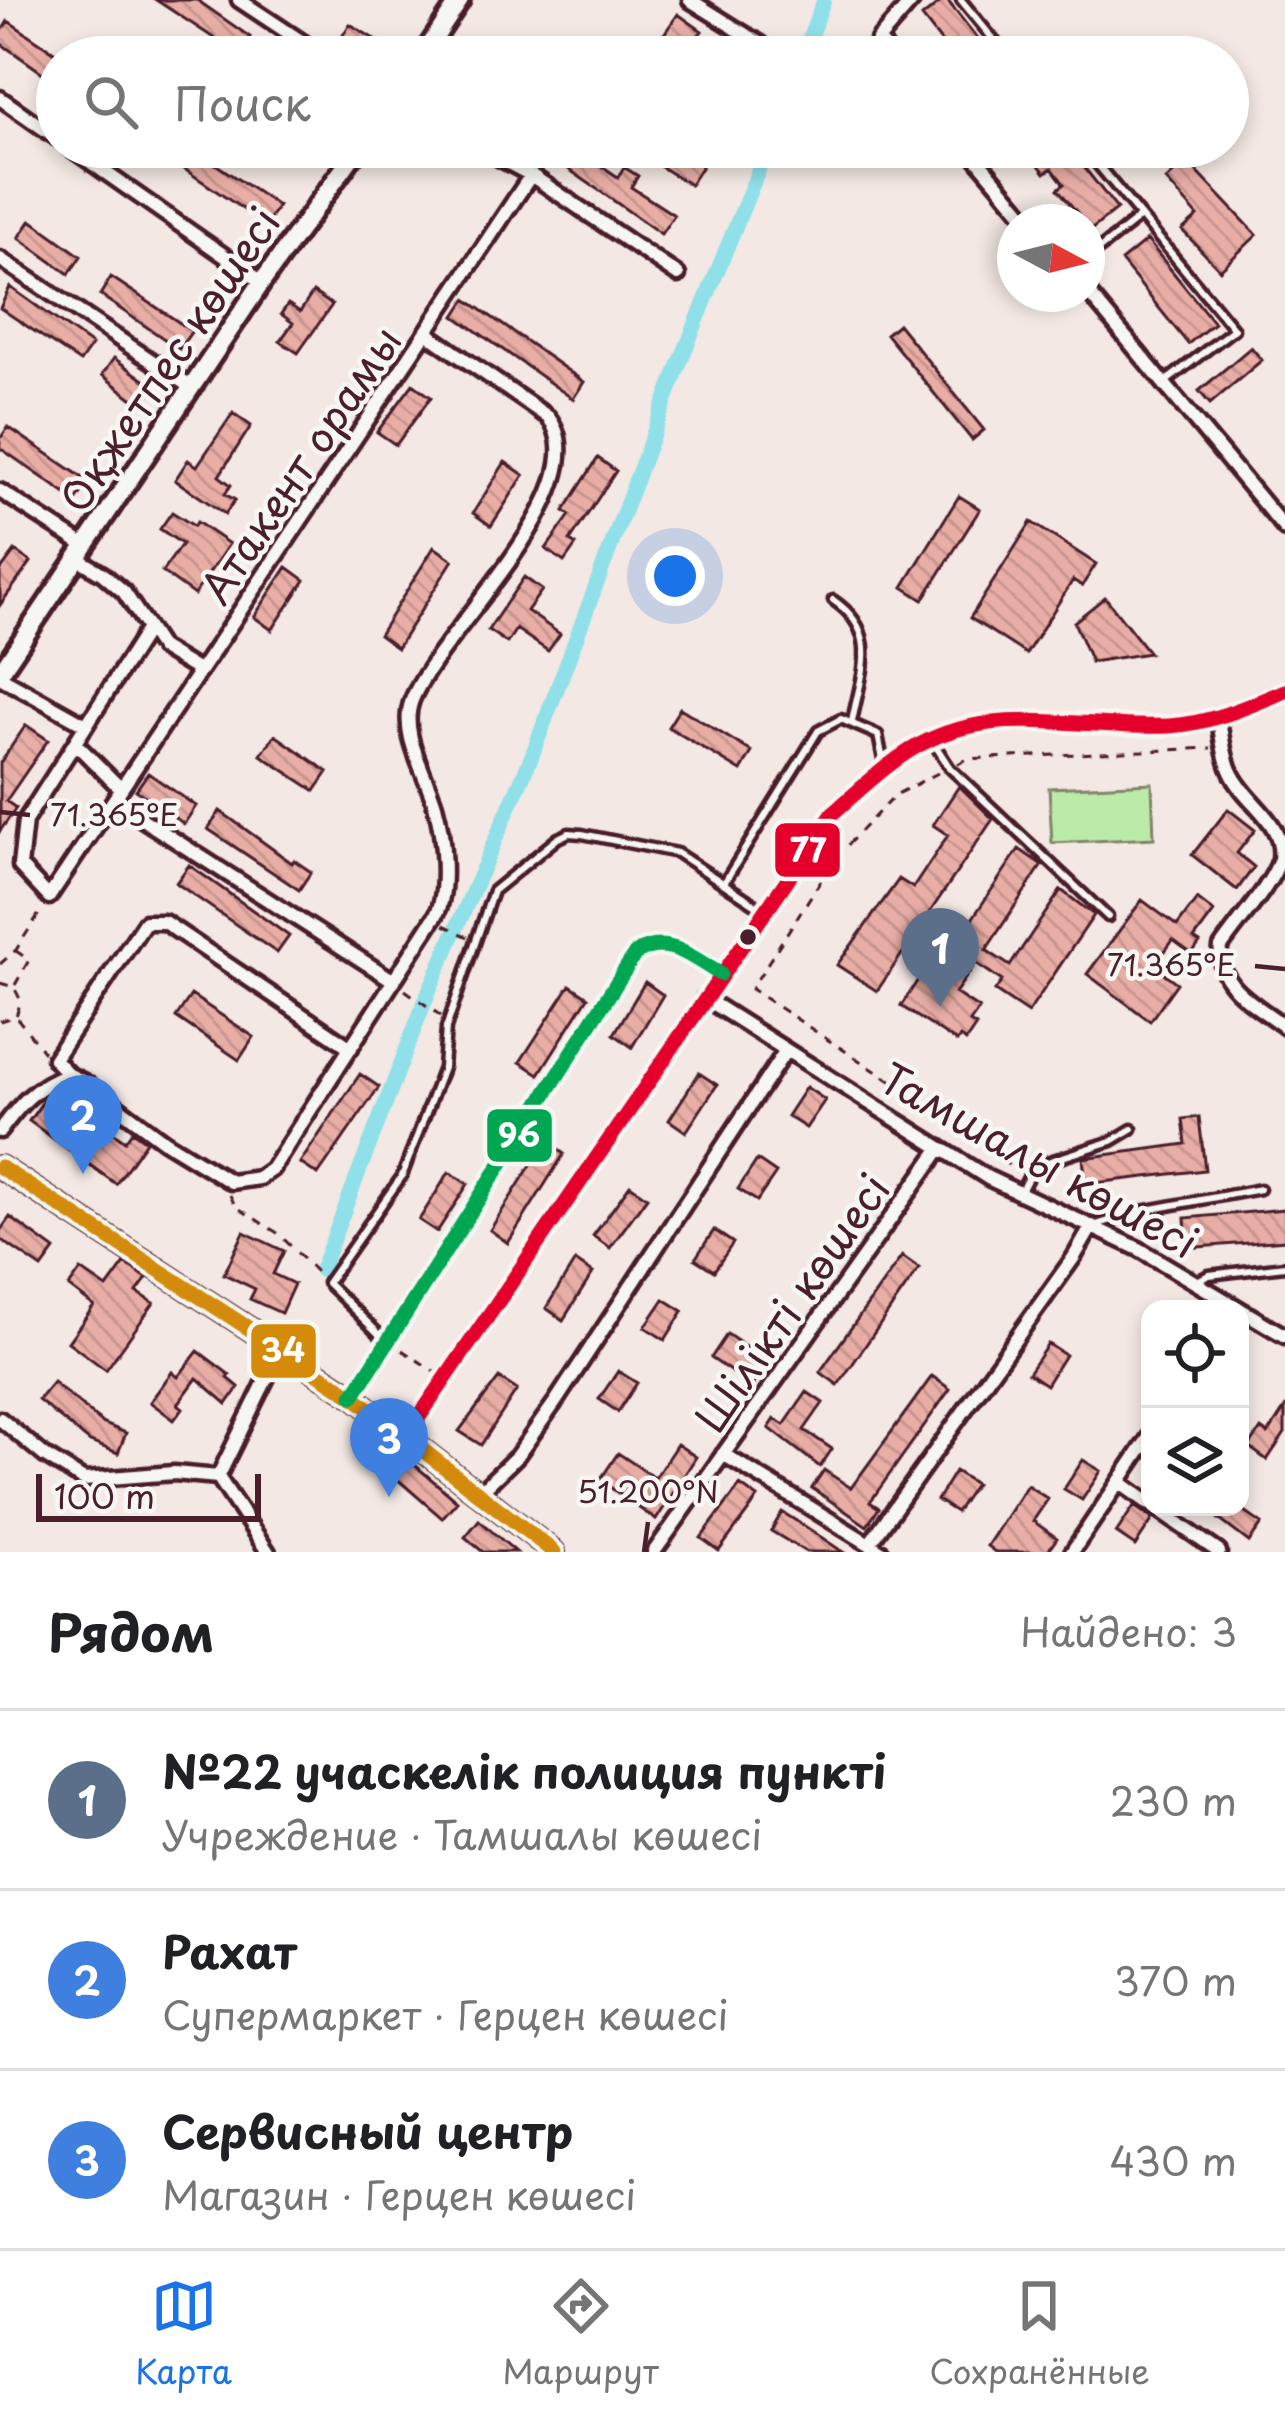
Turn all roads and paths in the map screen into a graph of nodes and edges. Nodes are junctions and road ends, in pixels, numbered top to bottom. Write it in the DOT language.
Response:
graph roads {
  1 [pos="239,0"];
  2 [pos="460,0"];
  3 [pos="690,0"];
  4 [pos="913,0"];
  5 [pos="961,0"];
  6 [pos="293,36"];
  7 [pos="436,36"];
  8 [pos="748,36"];
  9 [pos="882,36"];
  10 [pos="991,36"];
  11 [pos="0,98"];
  12 [pos="36,123"];
  13 [pos="99,168"];
  14 [pos="344,168"];
  15 [pos="518,168"];
  16 [pos="984,168"];
  17 [pos="1100,168"];
  18 [pos="531,175"];
  19 [pos="1015,204"];
  20 [pos="1140,217"];
  21 [pos="1105,245"];
  22 [pos="0,259"];
  23 [pos="678,275"];
  24 [pos="262,282"];
  25 [pos="1105,312"];
  26 [pos="428,334"];
  27 [pos="1164,383"];
  28 [pos="192,388"];
  29 [pos="0,491"];
  30 [pos="1285,530"];
  31 [pos="81,552"];
  32 [pos="833,600"];
  33 [pos="147,631"];
  34 [pos="197,670"];
  35 [pos="0,675"];
  36 [pos="1285,692"];
  37 [pos="1218,716"];
  38 [pos="853,722"];
  39 [pos="86,725"];
  40 [pos="931,739"];
  41 [pos="75,743"];
  42 [pos="1225,748"];
  43 [pos="950,768"];
  44 [pos="884,770"];
  45 [pos="117,795"];
  46 [pos="724,884"];
  47 [pos="49,897"];
  48 [pos="764,910"];
  49 [pos="1108,917"];
  50 [pos="442,924"];
  51 [pos="475,940"];
  52 [pos="16,950"];
  53 [pos="0,964"];
  54 [pos="720,974"];
  55 [pos="394,981"];
  56 [pos="0,983"];
  57 [pos="14,987"];
  58 [pos="412,994"];
  59 [pos="704,998"];
  60 [pos="16,1016"];
  61 [pos="0,1021"];
  62 [pos="448,1022"];
  63 [pos="1285,1027"];
  64 [pos="351,1048"];
  65 [pos="786,1050"];
  66 [pos="54,1059"];
  67 [pos="68,1074"];
  68 [pos="1132,1129"];
  69 [pos="0,1131"];
  70 [pos="940,1149"];
  71 [pos="0,1168"];
  72 [pos="223,1177"];
  73 [pos="1023,1187"];
  74 [pos="1261,1189"];
  75 [pos="1092,1226"];
  76 [pos="1285,1266"];
  77 [pos="1194,1282"];
  78 [pos="327,1283"];
  79 [pos="1224,1300"];
  80 [pos="1249,1315"];
  81 [pos="1285,1336"];
  82 [pos="385,1340"];
  83 [pos="282,1347"];
  84 [pos="445,1377"];
  85 [pos="353,1396"];
  86 [pos="0,1419"];
  87 [pos="406,1436"];
  88 [pos="1141,1450"];
  89 [pos="723,1454"];
  90 [pos="218,1477"];
  91 [pos="1119,1483"];
  92 [pos="480,1492"];
  93 [pos="1141,1498"];
  94 [pos="1168,1516"];
  95 [pos="876,1548"];
  96 [pos="268,1552"];
  97 [pos="554,1552"];
  98 [pos="654,1552"];
  99 [pos="1072,1552"];
  100 [pos="1219,1552"];
  1 -- 6 [label="street"];
  2 -- 7 [label="street"];
  3 -- 8 [label="street"];
  4 -- 9 [label="street"];
  5 -- 10 [label="lane"];
  11 -- 12 [label="street"];
  13 -- 24 [label="street"];
  14 -- 24 [label="street, Оқжетпес көшесі"];
  15 -- 18 [label="street"];
  16 -- 19 [label="street"];
  17 -- 20 [label="lane"];
  18 -- 23 [label="street"];
  18 -- 26 [label="street, Атакент орамы"];
  20 -- 21 [label="lane"];
  20 -- 27 [label="lane"];
  22 -- 28 [label="street"];
  24 -- 28 [label="street, Оқжетпес көшесі"];
  25 -- 27 [label="street"];
  26 -- 34 [label="street, Атакент орамы"];
  26 -- 55 [label="street"];
  27 -- 30 [label="street"];
  28 -- 31 [label="street, Оқжетпес көшесі"];
  29 -- 31 [label="street"];
  31 -- 33 [label="street"];
  31 -- 35 [label="street, Оқжетпес көшесі"];
  32 -- 38 [label="lane"];
  33 -- 34 [label="street"];
  33 -- 39 [label="street"];
  34 -- 45 [label="street, Атакент орамы"];
  35 -- 39 [label="street, Оқжетпес көшесі"];
  36 -- 37 [label="street"];
  37 -- 40 [label="street"];
  37 -- 42 [label="street"];
  38 -- 44 [label="lane"];
  38 -- 46 [label="lane"];
  39 -- 41 [label="street"];
  40 -- 43 [label="lane"];
  40 -- 44 [label="street"];
  41 -- 45 [label="street"];
  41 -- 47 [label="street"];
  42 -- 43 [label="path"];
  42 -- 63 [label="street"];
  43 -- 49 [label="lane"];
  43 -- 73 [label="path"];
  44 -- 48 [label="street"];
  45 -- 47 [label="street, Атакент орамы"];
  45 -- 55 [label="street"];
  46 -- 48 [label="lane"];
  46 -- 51 [label="lane"];
  47 -- 52 [label="path"];
  48 -- 54 [label="street"];
  50 -- 51 [label="path"];
  51 -- 62 [label="lane"];
  52 -- 53 [label="path"];
  52 -- 57 [label="path"];
  54 -- 59 [label="street"];
  54 -- 82 [label="street"];
  55 -- 64 [label="street"];
  56 -- 57 [label="path"];
  57 -- 60 [label="path"];
  58 -- 62 [label="path"];
  59 -- 65 [label="street, Тамшалы көшесі"];
  59 -- 84 [label="street"];
  60 -- 61 [label="path"];
  60 -- 66 [label="path"];
  62 -- 78 [label="lane"];
  64 -- 66 [label="street"];
  64 -- 72 [label="street"];
  65 -- 70 [label="street, Тамшалы көшесі"];
  65 -- 92 [label="street"];
  66 -- 67 [label="street"];
  67 -- 69 [label="street"];
  67 -- 72 [label="street"];
  68 -- 73 [label="lane"];
  70 -- 73 [label="street, Тамшалы көшесі"];
  70 -- 89 [label="street, Шілікті көшесі"];
  71 -- 83 [label="street"];
  72 -- 78 [label="path"];
  73 -- 75 [label="street, Тамшалы көшесі"];
  74 -- 75 [label="lane"];
  75 -- 77 [label="street, Тамшалы көшесі"];
  75 -- 95 [label="street"];
  76 -- 77 [label="lane"];
  77 -- 79 [label="street, Тамшалы көшесі"];
  78 -- 82 [label="lane"];
  80 -- 81 [label="street, Тамшалы көшесі"];
  82 -- 84 [label="path"];
  82 -- 85 [label="street"];
  83 -- 85 [label="street"];
  83 -- 90 [label="street"];
  84 -- 87 [label="street"];
  85 -- 87 [label="street"];
  86 -- 90 [label="street"];
  87 -- 92 [label="street"];
  88 -- 91 [label="street"];
  89 -- 95 [label="street"];
  89 -- 98 [label="street, Шілікті көшесі"];
  90 -- 96 [label="street"];
  91 -- 93 [label="street"];
  91 -- 99 [label="street"];
  92 -- 97 [label="street"];
  94 -- 100 [label="street"];
}
